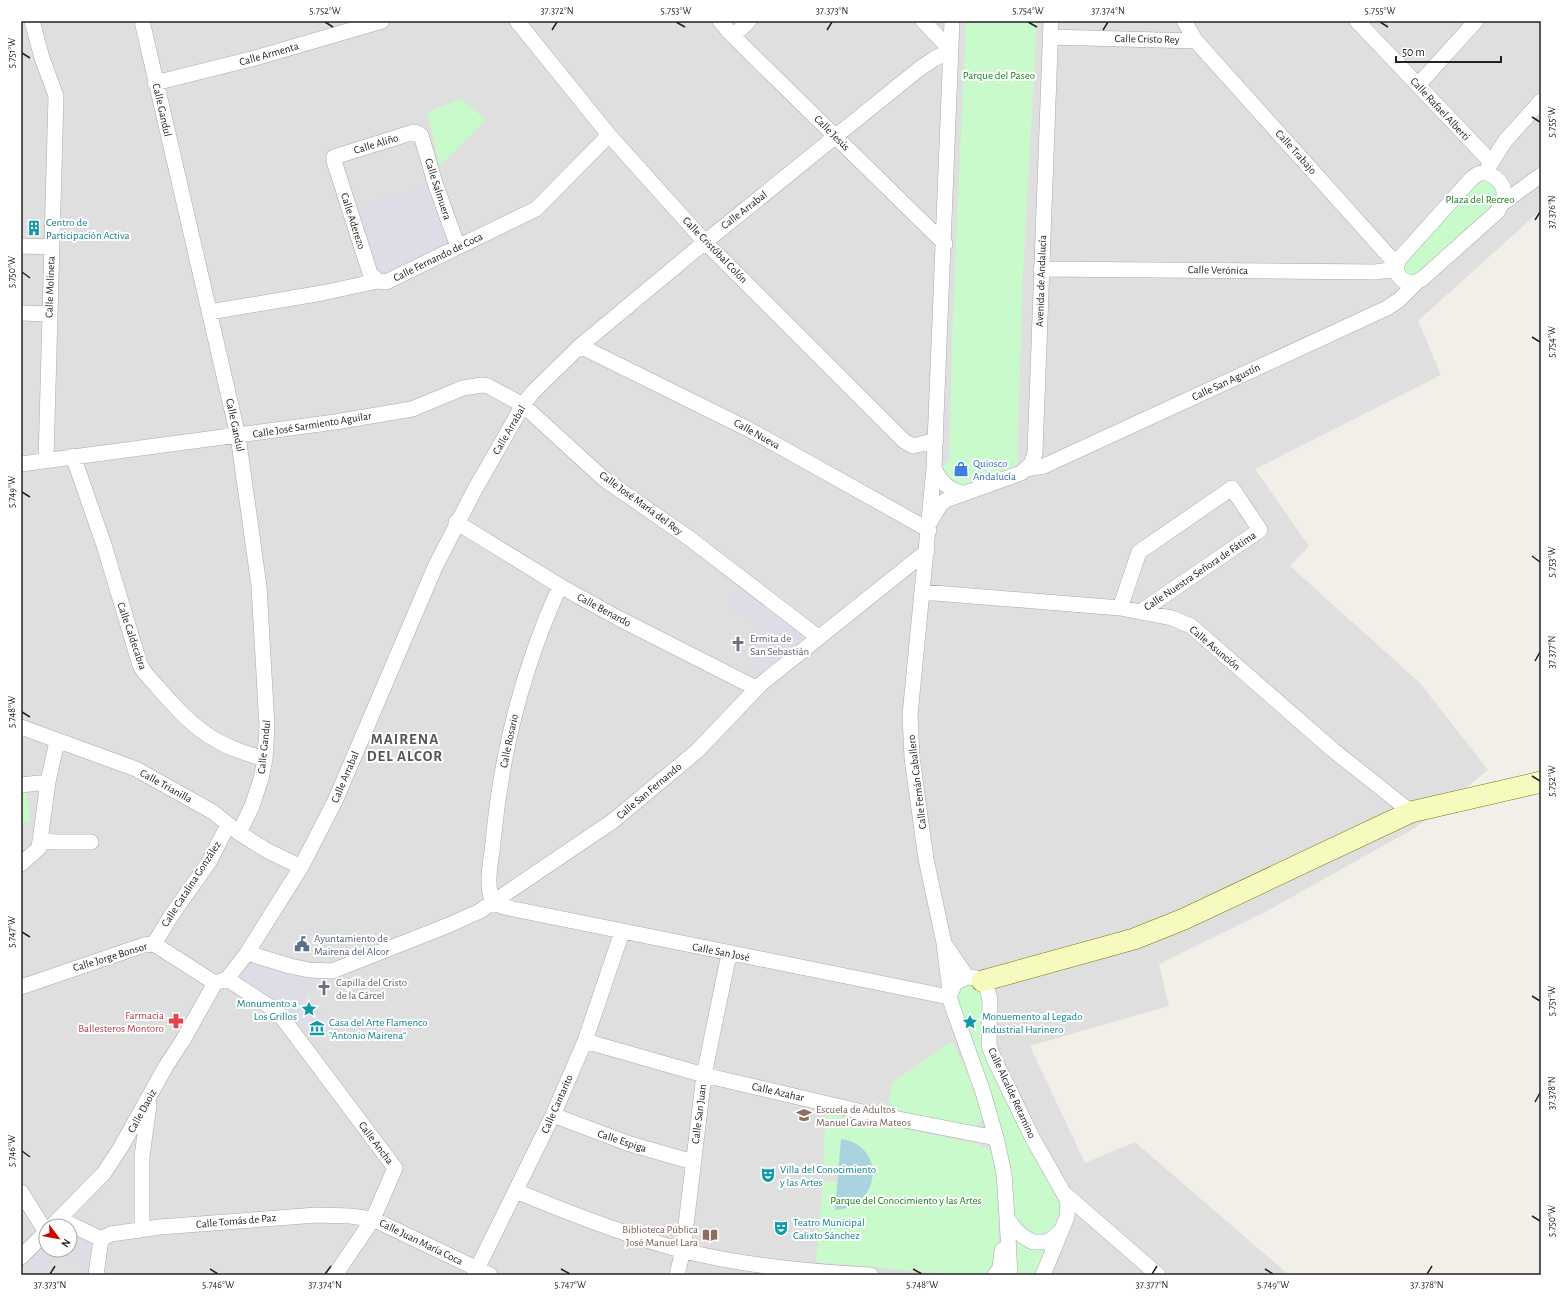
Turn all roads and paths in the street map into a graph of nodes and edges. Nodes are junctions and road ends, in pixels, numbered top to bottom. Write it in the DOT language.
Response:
graph roads {
  1 [pos="32,21"];
  2 [pos="142,21"];
  3 [pos="382,21"];
  4 [pos="517,21"];
  5 [pos="720,21"];
  6 [pos="749,21"];
  7 [pos="923,21"];
  8 [pos="952,21"];
  9 [pos="1051,21"];
  10 [pos="1184,21"];
  11 [pos="1357,21"];
  12 [pos="1476,21"];
  13 [pos="733,36"];
  14 [pos="1050,36"];
  15 [pos="1196,40"];
  16 [pos="951,50"];
  17 [pos="155,83"];
  18 [pos="1418,85"];
  19 [pos="1541,101"];
  20 [pos="418,132"];
  21 [pos="609,135"];
  22 [pos="836,137"];
  23 [pos="334,158"];
  24 [pos="1488,167"];
  25 [pos="1541,175"];
  26 [pos="1503,203"];
  27 [pos="705,242"];
  28 [pos="945,244"];
  29 [pos="21,246"];
  30 [pos="51,247"];
  31 [pos="458,247"];
  32 [pos="1396,266"];
  33 [pos="1041,269"];
  34 [pos="378,281"];
  35 [pos="1418,281"];
  36 [pos="210,312"];
  37 [pos="21,313"];
  38 [pos="49,314"];
  39 [pos="580,346"];
  40 [pos="523,405"];
  41 [pos="238,436"];
  42 [pos="936,440"];
  43 [pos="73,456"];
  44 [pos="46,460"];
  45 [pos="21,464"];
  46 [pos="934,468"];
  47 [pos="1026,469"];
  48 [pos="962,494"];
  49 [pos="456,522"];
  50 [pos="929,526"];
  51 [pos="927,551"];
  52 [pos="560,586"];
  53 [pos="922,592"];
  54 [pos="1120,608"];
  55 [pos="1140,612"];
  56 [pos="818,637"];
  57 [pos="756,688"];
  58 [pos="21,727"];
  59 [pos="57,741"];
  60 [pos="264,760"];
  61 [pos="48,782"];
  62 [pos="1541,782"];
  63 [pos="21,785"];
  64 [pos="1411,812"];
  65 [pos="234,829"];
  66 [pos="40,840"];
  67 [pos="91,842"];
  68 [pos="21,864"];
  69 [pos="301,867"];
  70 [pos="494,902"];
  71 [pos="622,932"];
  72 [pos="944,943"];
  73 [pos="154,944"];
  74 [pos="247,953"];
  75 [pos="729,954"];
  76 [pos="974,979"];
  77 [pos="221,981"];
  78 [pos="21,987"];
  79 [pos="949,994"];
  80 [pos="297,1039"];
  81 [pos="584,1040"];
  82 [pos="704,1075"];
  83 [pos="150,1096"];
  84 [pos="553,1115"];
  85 [pos="996,1138"];
  86 [pos="693,1162"];
  87 [pos="516,1191"];
  88 [pos="21,1192"];
  89 [pos="1065,1194"];
  90 [pos="60,1218"];
  91 [pos="38,1219"];
  92 [pos="373,1219"];
  93 [pos="1097,1222"];
  94 [pos="1007,1224"];
  95 [pos="1063,1228"];
  96 [pos="142,1229"];
  97 [pos="78,1230"];
  98 [pos="101,1239"];
  99 [pos="38,1240"];
  100 [pos="683,1250"];
  101 [pos="21,1257"];
  102 [pos="480,1273"];
  103 [pos="96,1275"];
  104 [pos="335,1275"];
  105 [pos="677,1275"];
  106 [pos="871,1275"];
  107 [pos="1000,1275"];
  108 [pos="1043,1275"];
  109 [pos="1158,1275"];
  1 -- 30 [label="street, Calle Molineta"];
  2 -- 17 [label="street, Calle Gandul"];
  3 -- 17 [label="street, Calle Armenta"];
  4 -- 21 [label="street, Calle Cristóbal Colón"];
  5 -- 13 [label="street, Calle Jesús"];
  6 -- 13 [label="street"];
  7 -- 16 [label="street"];
  8 -- 16 [label="street"];
  9 -- 14 [label="street, Avenida de Andalucía"];
  10 -- 15 [label="street, Calle Trabajo"];
  11 -- 18 [label="street, Calle Rafael Alberti"];
  12 -- 18 [label="street"];
  13 -- 22 [label="street, Calle Jesús"];
  14 -- 15 [label="street, Calle Cristo Rey"];
  14 -- 33 [label="street, Avenida de Andalucía"];
  15 -- 32 [label="street, Calle Trabajo"];
  16 -- 22 [label="street, Calle Arrabal"];
  16 -- 28 [label="street"];
  17 -- 36 [label="street, Calle Gandul"];
  18 -- 24 [label="street, Calle Rafael Alberti"];
  19 -- 24 [label="street"];
  20 -- 23 [label="street, Calle Aliño"];
  20 -- 31 [label="street, Calle Salmuera"];
  21 -- 27 [label="street, Calle Cristóbal Colón"];
  21 -- 31 [label="street, Calle Fernando de Coca"];
  22 -- 27 [label="street, Calle Arrabal"];
  22 -- 28 [label="street, Calle Jesús"];
  23 -- 34 [label="street, Calle Aderezo"];
  24 -- 26 [label="street"];
  24 -- 32 [label="street"];
  25 -- 26 [label="street"];
  26 -- 35 [label="street"];
  27 -- 39 [label="street, Calle Arrabal"];
  27 -- 42 [label="street, Calle Cristóbal Colón"];
  28 -- 42 [label="street"];
  29 -- 30 [label="street"];
  30 -- 38 [label="street, Calle Molineta"];
  31 -- 34 [label="street, Calle Fernando de Coca"];
  32 -- 33 [label="street, Calle Verónica"];
  32 -- 35 [label="street"];
  33 -- 47 [label="street, Avenida de Andalucía"];
  34 -- 36 [label="street, Calle Fernando de Coca"];
  35 -- 47 [label="street, Calle San Agustín"];
  36 -- 41 [label="street, Calle Gandul"];
  37 -- 38 [label="street"];
  38 -- 44 [label="street, Calle Molineta"];
  39 -- 40 [label="street, Calle Arrabal"];
  39 -- 50 [label="street, Calle Nueva"];
  40 -- 41 [label="street, Calle José Sarmiento Aguilar"];
  40 -- 49 [label="street, Calle Arrabal"];
  40 -- 56 [label="street, Calle José María del Rey"];
  41 -- 43 [label="street, Calle José Sarmiento Aguilar"];
  41 -- 60 [label="street, Calle Gandul"];
  42 -- 46 [label="street"];
  43 -- 44 [label="street, Calle José Sarmiento Aguilar"];
  43 -- 60 [label="street, Calle Caldecabra"];
  44 -- 45 [label="street, Calle José Sarmiento Aguilar"];
  46 -- 48 [label="street"];
  46 -- 50 [label="street"];
  47 -- 48 [label="street"];
  48 -- 50 [label="street"];
  49 -- 52 [label="street, Calle Benardo"];
  49 -- 69 [label="street, Calle Arrabal"];
  50 -- 51 [label="street, Calle Fernán Caballero"];
  51 -- 53 [label="street, Calle Fernán Caballero"];
  51 -- 56 [label="street, Calle San Fernando"];
  52 -- 57 [label="street, Calle Benardo"];
  52 -- 70 [label="street, Calle Rosario"];
  53 -- 54 [label="street, Calle Asunción"];
  53 -- 72 [label="street, Calle Fernán Caballero"];
  54 -- 55 [label="street, Calle Asunción"];
  54 -- 55 [label="street, Calle Nuestra Señora de Fátima"];
  55 -- 64 [label="street, Calle Asunción"];
  56 -- 57 [label="street, Calle San Fernando"];
  57 -- 70 [label="street, Calle San Fernando"];
  58 -- 59 [label="street, Calle Trianilla"];
  59 -- 61 [label="street"];
  59 -- 65 [label="street, Calle Trianilla"];
  60 -- 65 [label="street, Calle Gandul"];
  61 -- 63 [label="street"];
  61 -- 66 [label="street"];
  62 -- 64 [label="main road"];
  64 -- 76 [label="main road"];
  65 -- 69 [label="street, Calle Trianilla"];
  65 -- 73 [label="street, Calle Catalina González"];
  66 -- 67 [label="street"];
  66 -- 68 [label="street"];
  69 -- 74 [label="street, Calle Arrabal"];
  70 -- 71 [label="street, Calle San José"];
  70 -- 74 [label="street, Calle San Fernando"];
  71 -- 75 [label="street, Calle San José"];
  71 -- 81 [label="street, Calle Cantarito"];
  72 -- 76 [label="street, Calle Alcalde Retamino"];
  72 -- 79 [label="street, Calle Fernán Caballero"];
  73 -- 77 [label="street, Calle Jorge Bonsor"];
  73 -- 78 [label="street, Calle Jorge Bonsor"];
  74 -- 77 [label="street, Calle Daoiz"];
  75 -- 79 [label="street, Calle San José"];
  75 -- 82 [label="street, Calle San Juan"];
  76 -- 79 [label="street"];
  76 -- 89 [label="street, Calle Alcalde Retamino"];
  77 -- 80 [label="street, Calle Jorge Bonsor"];
  77 -- 83 [label="street, Calle Daoiz"];
  79 -- 85 [label="street, Calle Alcalde Retamino"];
  80 -- 92 [label="street, Calle Ancha"];
  81 -- 82 [label="street, Calle Azahar"];
  81 -- 84 [label="street, Calle Cantarito"];
  82 -- 85 [label="street, Calle Azahar"];
  82 -- 86 [label="street, Calle San Juan"];
  83 -- 90 [label="street, Calle Daoiz"];
  83 -- 96 [label="street"];
  84 -- 86 [label="street, Calle Espiga"];
  84 -- 87 [label="street, Calle Cantarito"];
  85 -- 94 [label="street, Calle Alcalde Retamino"];
  86 -- 100 [label="street, Calle San Juan"];
  87 -- 100 [label="street"];
  87 -- 102 [label="street, Calle Cantarito"];
  88 -- 91 [label="street"];
  89 -- 93 [label="street"];
  89 -- 95 [label="street, Calle Alcalde Retamino"];
  92 -- 96 [label="street, Calle Tomás de Paz"];
  92 -- 102 [label="street, Calle Juan María Coca"];
  92 -- 104 [label="street, Calle Ancha"];
  93 -- 95 [label="street"];
  93 -- 109 [label="street"];
  94 -- 95 [label="street"];
  94 -- 107 [label="street, Calle Alcalde Retamino"];
  95 -- 108 [label="street, Calle Alcalde Retamino"];
  96 -- 98 [label="street, Calle Tomás de Paz"];
  97 -- 98 [label="street"];
  98 -- 103 [label="street"];
  99 -- 101 [label="street"];
  100 -- 105 [label="street, Calle San Juan"];
  100 -- 106 [label="street"];
}
